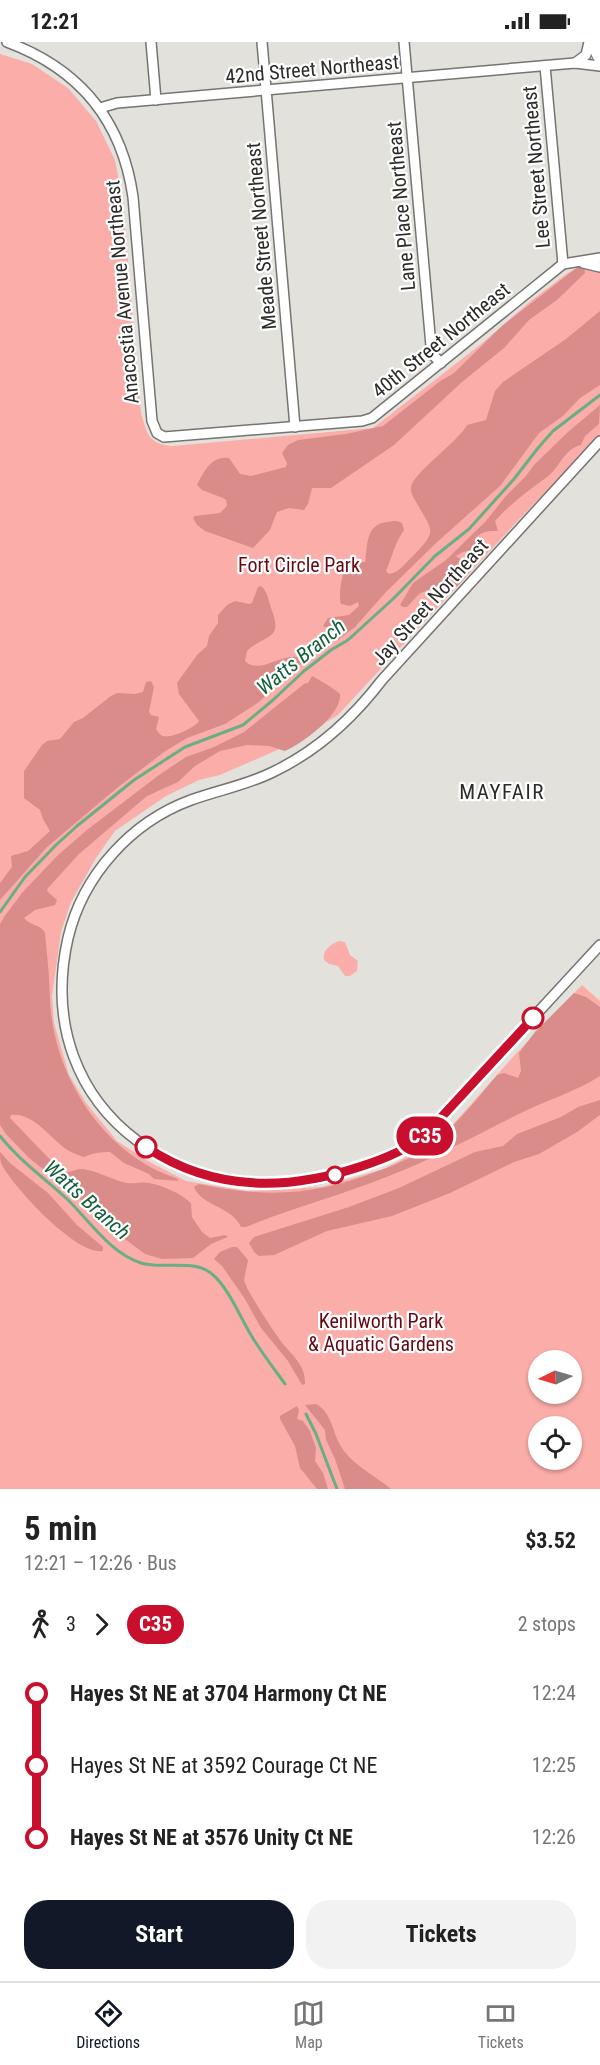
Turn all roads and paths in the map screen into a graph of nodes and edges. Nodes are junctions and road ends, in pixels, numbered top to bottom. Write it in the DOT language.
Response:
graph roads {
  1 [pos="7,42"];
  2 [pos="151,42"];
  3 [pos="262,42"];
  4 [pos="404,42"];
  5 [pos="591,42"];
  6 [pos="25,45"];
  7 [pos="600,56"];
  8 [pos="575,63"];
  9 [pos="546,66"];
  10 [pos="600,66"];
  11 [pos="408,78"];
  12 [pos="266,91"];
  13 [pos="156,100"];
  14 [pos="100,108"];
  15 [pos="600,258"];
  16 [pos="580,263"];
  17 [pos="563,264"];
  18 [pos="600,267"];
  19 [pos="441,363"];
  20 [pos="295,427"];
  21 [pos="173,438"];
  22 [pos="600,441"];
  23 [pos="600,945"];
  1 -- 6 [label="street, Anacostia Avenue Northeast"];
  2 -- 13 [label="street"];
  3 -- 12 [label="street, Meade Street Northeast"];
  4 -- 11 [label="street, Lane Place Northeast"];
  5 -- 7 [label="main road"];
  5 -- 8 [label="street"];
  6 -- 14 [label="street, Anacostia Avenue Northeast"];
  8 -- 9 [label="street, 42nd Street Northeast"];
  8 -- 10 [label="street, 42nd Street Northeast"];
  9 -- 11 [label="street, 42nd Street Northeast"];
  9 -- 17 [label="street, Lee Street Northeast"];
  11 -- 12 [label="street, 42nd Street Northeast"];
  11 -- 19 [label="street, Lane Place Northeast"];
  12 -- 13 [label="street, 42nd Street Northeast"];
  12 -- 20 [label="street, Meade Street Northeast"];
  13 -- 14 [label="street, 42nd Street Northeast"];
  14 -- 21 [label="street, Anacostia Avenue Northeast"];
  15 -- 16 [label="street"];
  16 -- 17 [label="street"];
  16 -- 18 [label="street"];
  17 -- 19 [label="street, 40th Street Northeast"];
  19 -- 20 [label="street, 40th Street Northeast"];
  20 -- 21 [label="street, 40th Street Northeast"];
  22 -- 23 [label="street, Jay Street Northeast"];
}
